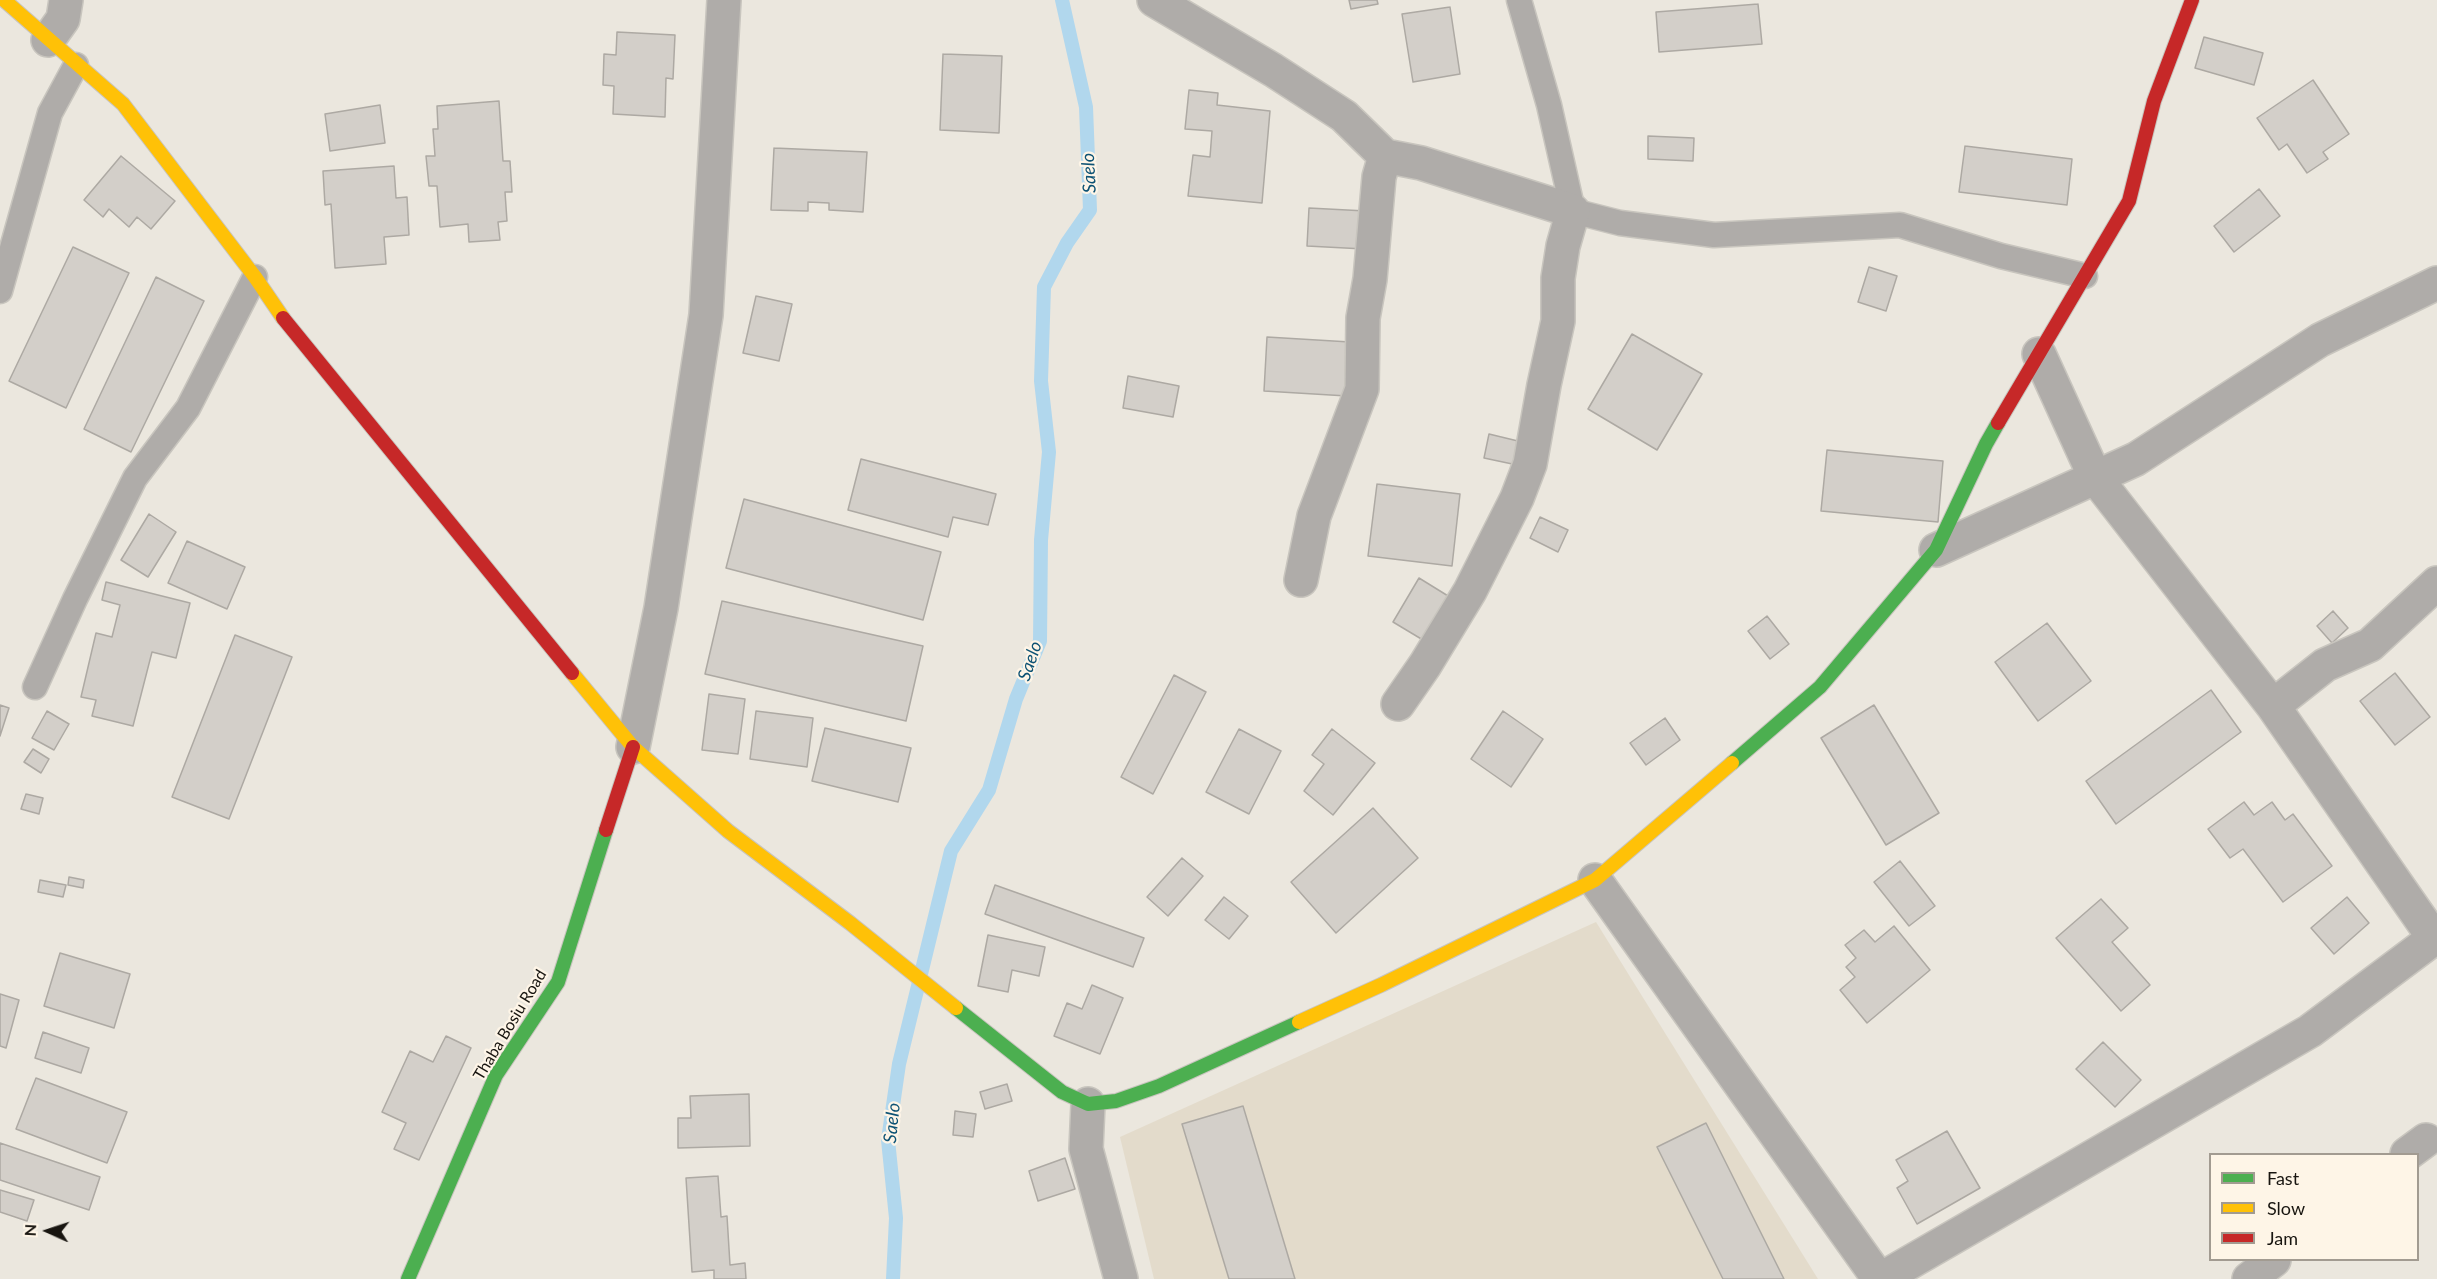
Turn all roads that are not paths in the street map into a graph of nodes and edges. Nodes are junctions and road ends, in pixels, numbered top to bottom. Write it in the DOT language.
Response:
graph roads {
  1 [pos="4,0"];
  2 [pos="66,0"];
  3 [pos="724,0"];
  4 [pos="1154,0"];
  5 [pos="1519,0"];
  6 [pos="2192,0"];
  7 [pos="48,40"];
  8 [pos="76,65"];
  9 [pos="1385,156"];
  10 [pos="1573,211"];
  11 [pos="2085,276"];
  12 [pos="255,277"];
  13 [pos="2437,283"];
  14 [pos="0,291"];
  15 [pos="2038,354"];
  16 [pos="2095,477"];
  17 [pos="1936,550"];
  18 [pos="1301,580"];
  19 [pos="2437,582"];
  20 [pos="35,687"];
  21 [pos="1398,704"];
  22 [pos="2273,706"];
  23 [pos="633,747"];
  24 [pos="1595,880"];
  25 [pos="2435,937"];
  26 [pos="1088,1104"];
  27 [pos="2273,1261"];
  28 [pos="408,1279"];
  29 [pos="1121,1279"];
  30 [pos="1880,1279"];
  31 [pos="2249,1279"];
  1 -- 7 [label="street"];
  2 -- 7 [label="street"];
  3 -- 23 [label="street"];
  4 -- 9 [label="street"];
  5 -- 10 [label="lane"];
  6 -- 11 [label="street"];
  7 -- 8 [label="street"];
  8 -- 12 [label="street"];
  8 -- 14 [label="lane"];
  9 -- 10 [label="street"];
  9 -- 18 [label="street"];
  10 -- 11 [label="lane"];
  10 -- 21 [label="street"];
  11 -- 15 [label="street"];
  12 -- 20 [label="lane"];
  12 -- 23 [label="street"];
  13 -- 16 [label="street"];
  15 -- 16 [label="street"];
  15 -- 17 [label="street"];
  16 -- 17 [label="street"];
  16 -- 22 [label="street"];
  17 -- 24 [label="street"];
  19 -- 22 [label="street"];
  22 -- 25 [label="street"];
  23 -- 26 [label="street"];
  23 -- 28 [label="street, Thaba Bosiu Road"];
  24 -- 26 [label="street"];
  24 -- 30 [label="street"];
  25 -- 30 [label="street"];
  26 -- 29 [label="street"];
  27 -- 31 [label="street"];
}
